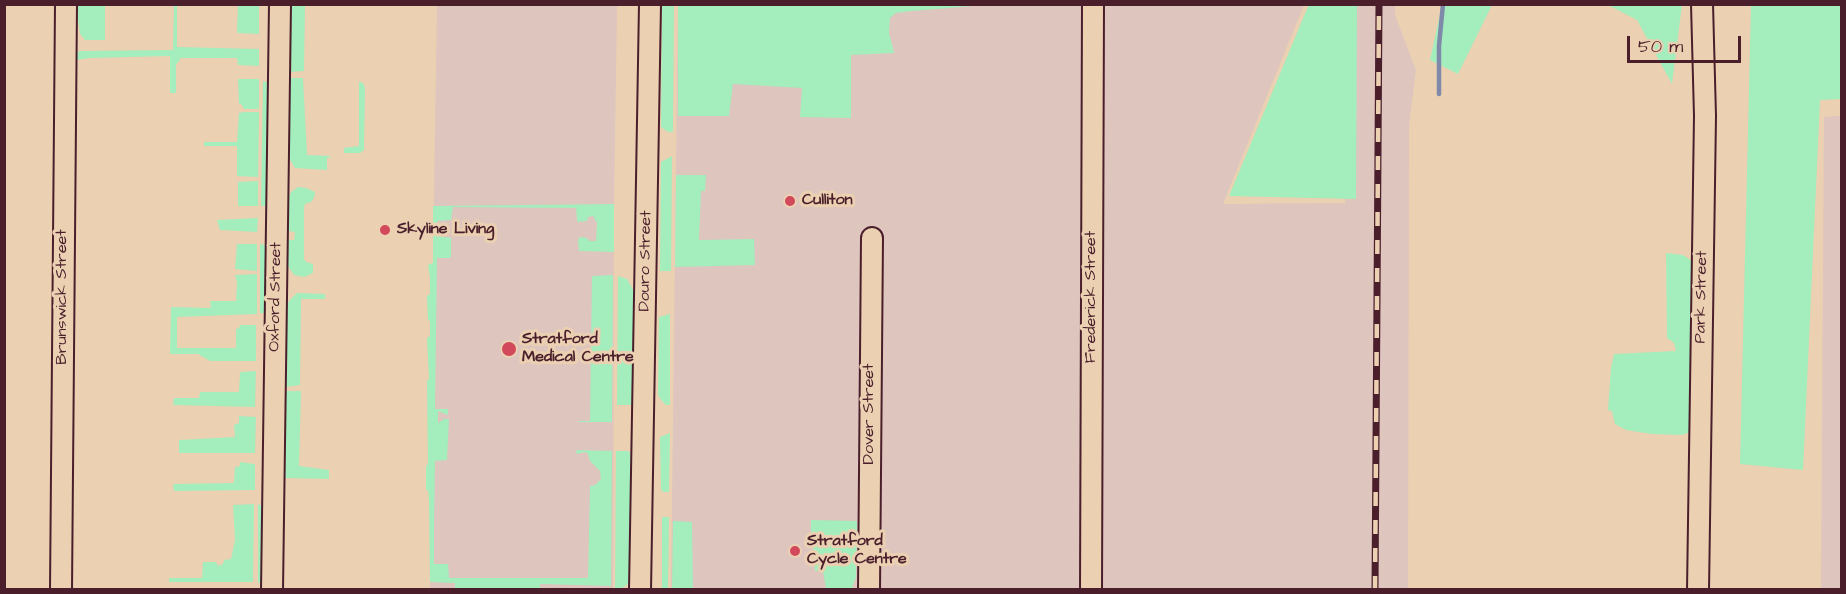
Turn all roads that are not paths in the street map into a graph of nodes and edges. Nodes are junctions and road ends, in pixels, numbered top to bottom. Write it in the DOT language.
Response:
graph roads {
  1 [pos="66,4"];
  2 [pos="280,4"];
  3 [pos="650,4"];
  4 [pos="1093,4"];
  5 [pos="1702,4"];
  6 [pos="872,238"];
  7 [pos="61,590"];
  8 [pos="272,590"];
  9 [pos="640,590"];
  10 [pos="869,590"];
  11 [pos="1091,590"];
  12 [pos="1698,590"];
  1 -- 7 [label="street, Brunswick Street"];
  2 -- 8 [label="street, Oxford Street"];
  3 -- 9 [label="street, Douro Street"];
  4 -- 11 [label="street, Frederick Street"];
  5 -- 12 [label="street, Park Street"];
  6 -- 10 [label="street, Dover Street"];
}
